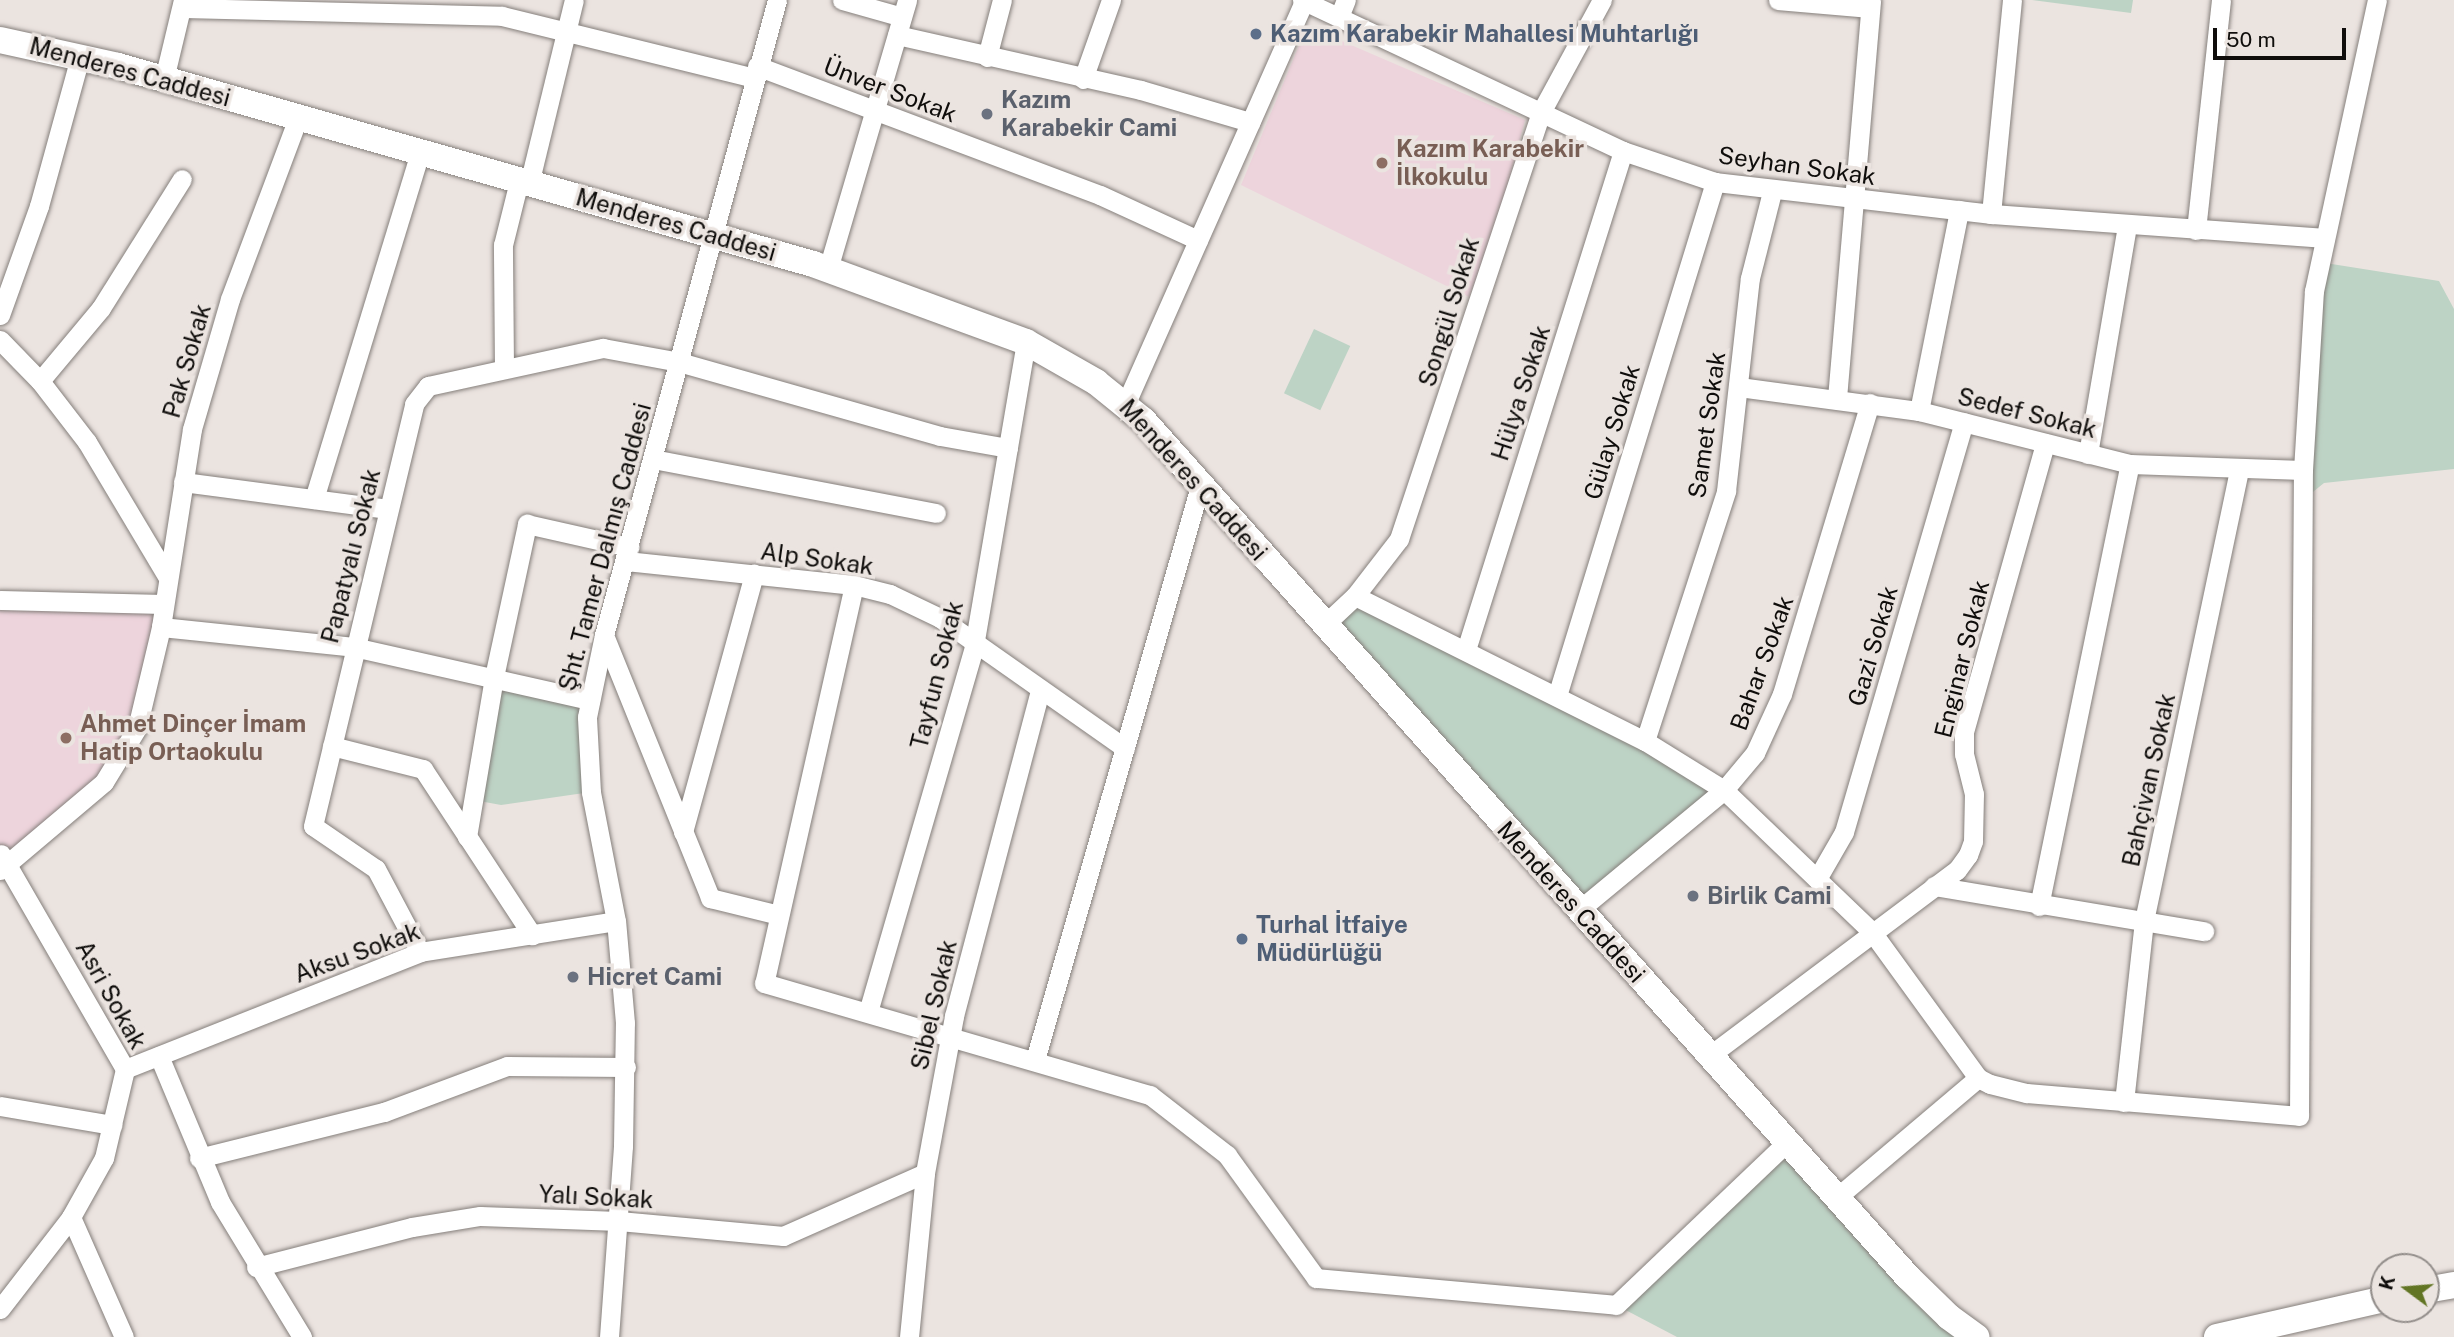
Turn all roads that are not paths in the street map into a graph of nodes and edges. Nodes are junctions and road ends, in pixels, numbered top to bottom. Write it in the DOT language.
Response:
graph roads {
  1 [pos="574,0"];
  2 [pos="777,0"];
  3 [pos="842,0"];
  4 [pos="1002,0"];
  5 [pos="1111,0"];
  6 [pos="1303,0"];
  7 [pos="1602,0"];
  8 [pos="1778,0"];
  9 [pos="2012,0"];
  10 [pos="2221,0"];
  11 [pos="2377,0"];
  12 [pos="183,4"];
  13 [pos="1870,4"];
  14 [pos="380,6"];
  15 [pos="1343,9"];
  16 [pos="902,17"];
  17 [pos="566,33"];
  18 [pos="0,40"];
  19 [pos="80,57"];
  20 [pos="987,57"];
  21 [pos="756,72"];
  22 [pos="164,79"];
  23 [pos="1083,79"];
  24 [pos="875,109"];
  25 [pos="1540,114"];
  26 [pos="298,118"];
  27 [pos="1250,121"];
  28 [pos="1623,151"];
  29 [pos="420,153"];
  30 [pos="183,179"];
  31 [pos="524,182"];
  32 [pos="1715,182"];
  33 [pos="1772,192"];
  34 [pos="1854,200"];
  35 [pos="1959,210"];
  36 [pos="1991,214"];
  37 [pos="2127,226"];
  38 [pos="2196,230"];
  39 [pos="713,233"];
  40 [pos="2323,238"];
  41 [pos="1198,240"];
  42 [pos="828,269"];
  43 [pos="0,315"];
  44 [pos="0,340"];
  45 [pos="1026,342"];
  46 [pos="678,362"];
  47 [pos="504,368"];
  48 [pos="40,381"];
  49 [pos="1739,387"];
  50 [pos="1837,398"];
  51 [pos="1126,402"];
  52 [pos="1870,403"];
  53 [pos="1919,411"];
  54 [pos="1964,422"];
  55 [pos="2045,443"];
  56 [pos="1008,448"];
  57 [pos="2088,454"];
  58 [pos="653,459"];
  59 [pos="2130,464"];
  60 [pos="2303,470"];
  61 [pos="2239,471"];
  62 [pos="183,482"];
  63 [pos="1200,486"];
  64 [pos="314,499"];
  65 [pos="388,509"];
  66 [pos="936,513"];
  67 [pos="627,554"];
  68 [pos="754,575"];
  69 [pos="167,576"];
  70 [pos="854,585"];
  71 [pos="1355,596"];
  72 [pos="0,600"];
  73 [pos="164,604"];
  74 [pos="1324,625"];
  75 [pos="161,627"];
  76 [pos="604,635"];
  77 [pos="974,646"];
  78 [pos="354,647"];
  79 [pos="1466,650"];
  80 [pos="494,677"];
  81 [pos="1040,690"];
  82 [pos="1557,696"];
  83 [pos="590,700"];
  84 [pos="1645,741"];
  85 [pos="331,746"];
  86 [pos="1125,748"];
  87 [pos="1724,790"];
  88 [pos="683,832"];
  89 [pos="467,837"];
  90 [pos="2,862"];
  91 [pos="1817,879"];
  92 [pos="1934,886"];
  93 [pos="2039,906"];
  94 [pos="1579,910"];
  95 [pos="779,915"];
  96 [pos="2144,921"];
  97 [pos="616,922"];
  98 [pos="2204,931"];
  99 [pos="1872,932"];
  100 [pos="532,935"];
  101 [pos="420,952"];
  102 [pos="868,1012"];
  103 [pos="950,1036"];
  104 [pos="159,1056"];
  105 [pos="1709,1056"];
  106 [pos="1035,1060"];
  107 [pos="626,1066"];
  108 [pos="125,1069"];
  109 [pos="1978,1078"];
  110 [pos="2124,1102"];
  111 [pos="0,1106"];
  112 [pos="112,1125"];
  113 [pos="1787,1142"];
  114 [pos="199,1158"];
  115 [pos="925,1173"];
  116 [pos="1836,1198"];
  117 [pos="71,1217"];
  118 [pos="619,1221"];
  119 [pos="256,1267"];
  120 [pos="2370,1302"];
  121 [pos="0,1309"];
  122 [pos="1973,1336"];
  123 [pos="124,1337"];
  124 [pos="302,1337"];
  125 [pos="609,1337"];
  126 [pos="909,1337"];
  127 [pos="2217,1337"];
  1 -- 17 [label="street"];
  2 -- 21 [label="street, Şht. Tamer Dalmış Caddesi"];
  3 -- 16 [label="street"];
  4 -- 20 [label="street"];
  5 -- 23 [label="street"];
  6 -- 15 [label="street, Seyhan Sokak"];
  6 -- 27 [label="street"];
  7 -- 25 [label="street, Songül Sokak"];
  8 -- 13 [label="street"];
  9 -- 36 [label="street"];
  10 -- 38 [label="street"];
  11 -- 40 [label="street"];
  12 -- 14 [label="street, Ünver Sokak"];
  12 -- 22 [label="street"];
  13 -- 34 [label="street"];
  14 -- 17 [label="street, Ünver Sokak"];
  15 -- 25 [label="street, Seyhan Sokak"];
  16 -- 20 [label="street"];
  16 -- 24 [label="street"];
  17 -- 21 [label="street, Ünver Sokak"];
  17 -- 31 [label="street"];
  18 -- 19 [label="street, Menderes Caddesi"];
  19 -- 22 [label="street, Menderes Caddesi"];
  19 -- 43 [label="street"];
  20 -- 23 [label="street"];
  21 -- 24 [label="street, Ünver Sokak"];
  21 -- 39 [label="street, Şht. Tamer Dalmış Caddesi"];
  22 -- 26 [label="street, Menderes Caddesi"];
  23 -- 27 [label="street"];
  24 -- 41 [label="street, Ünver Sokak"];
  24 -- 42 [label="street"];
  25 -- 28 [label="street, Seyhan Sokak"];
  25 -- 71 [label="street, Songül Sokak"];
  26 -- 29 [label="street, Menderes Caddesi"];
  26 -- 62 [label="street, Pak Sokak"];
  27 -- 41 [label="street"];
  28 -- 32 [label="street, Seyhan Sokak"];
  28 -- 79 [label="street, Hülya Sokak"];
  29 -- 31 [label="street, Menderes Caddesi"];
  29 -- 64 [label="street"];
  30 -- 48 [label="street"];
  31 -- 39 [label="street, Menderes Caddesi"];
  31 -- 47 [label="street"];
  32 -- 33 [label="street, Seyhan Sokak"];
  32 -- 82 [label="street, Gülay Sokak"];
  33 -- 34 [label="street, Seyhan Sokak"];
  33 -- 49 [label="street, Samet Sokak"];
  34 -- 35 [label="street, Seyhan Sokak"];
  34 -- 50 [label="street"];
  35 -- 36 [label="street, Seyhan Sokak"];
  35 -- 53 [label="street"];
  36 -- 37 [label="street, Seyhan Sokak"];
  37 -- 38 [label="street, Seyhan Sokak"];
  37 -- 57 [label="street"];
  38 -- 40 [label="street, Seyhan Sokak"];
  39 -- 42 [label="street, Menderes Caddesi"];
  39 -- 46 [label="street, Şht. Tamer Dalmış Caddesi"];
  40 -- 60 [label="street"];
  41 -- 51 [label="street"];
  42 -- 45 [label="street, Menderes Caddesi"];
  44 -- 48 [label="street"];
  45 -- 51 [label="street, Menderes Caddesi"];
  45 -- 56 [label="street, Tayfun Sokak"];
  46 -- 47 [label="street, Papatyalı Sokak"];
  46 -- 56 [label="street, Papatyalı Sokak"];
  46 -- 58 [label="street, Şht. Tamer Dalmış Caddesi"];
  47 -- 65 [label="street, Papatyalı Sokak"];
  48 -- 69 [label="street"];
  49 -- 50 [label="street, Sedef Sokak"];
  49 -- 84 [label="street, Samet Sokak"];
  50 -- 52 [label="street, Sedef Sokak"];
  51 -- 63 [label="street, Menderes Caddesi"];
  52 -- 53 [label="street, Sedef Sokak"];
  52 -- 87 [label="street, Bahar Sokak"];
  53 -- 54 [label="street, Sedef Sokak"];
  54 -- 55 [label="street, Sedef Sokak"];
  54 -- 91 [label="street, Gazi Sokak"];
  55 -- 57 [label="street, Sedef Sokak"];
  55 -- 92 [label="street, Enginar Sokak"];
  56 -- 77 [label="street, Tayfun Sokak"];
  57 -- 59 [label="street, Sedef Sokak"];
  58 -- 66 [label="street"];
  58 -- 67 [label="street, Şht. Tamer Dalmış Caddesi"];
  59 -- 61 [label="street, Sedef Sokak"];
  59 -- 93 [label="street"];
  60 -- 61 [label="street, Sedef Sokak"];
  60 -- 110 [label="street"];
  61 -- 96 [label="street, Bahçivan Sokak"];
  62 -- 64 [label="street"];
  62 -- 69 [label="street, Pak Sokak"];
  63 -- 74 [label="street, Menderes Caddesi"];
  63 -- 86 [label="street"];
  64 -- 65 [label="street"];
  65 -- 78 [label="street, Papatyalı Sokak"];
  67 -- 68 [label="street, Alp Sokak"];
  67 -- 76 [label="street, Şht. Tamer Dalmış Caddesi"];
  67 -- 80 [label="street, Alp Sokak"];
  68 -- 70 [label="street, Alp Sokak"];
  68 -- 88 [label="street"];
  69 -- 73 [label="street, Pak Sokak"];
  70 -- 77 [label="street, Alp Sokak"];
  70 -- 95 [label="street"];
  71 -- 74 [label="street, Songül Sokak"];
  71 -- 79 [label="street"];
  72 -- 73 [label="street"];
  73 -- 75 [label="street, Pak Sokak"];
  74 -- 94 [label="street, Menderes Caddesi"];
  75 -- 78 [label="street"];
  75 -- 90 [label="street, Pak Sokak"];
  76 -- 83 [label="street, Şht. Tamer Dalmış Caddesi"];
  76 -- 88 [label="street"];
  77 -- 81 [label="street, Alp Sokak"];
  77 -- 102 [label="street, Tayfun Sokak"];
  78 -- 80 [label="street"];
  78 -- 85 [label="street, Papatyalı Sokak"];
  79 -- 82 [label="street"];
  80 -- 83 [label="street"];
  80 -- 89 [label="street"];
  81 -- 86 [label="street, Alp Sokak"];
  81 -- 103 [label="street, Sibel Sokak"];
  82 -- 84 [label="street"];
  83 -- 97 [label="street, Şht. Tamer Dalmış Caddesi"];
  84 -- 87 [label="street"];
  85 -- 89 [label="street"];
  85 -- 101 [label="street, Papatyalı Sokak"];
  86 -- 106 [label="street"];
  87 -- 91 [label="street"];
  87 -- 94 [label="street, Bahar Sokak"];
  88 -- 95 [label="street"];
  89 -- 100 [label="street"];
  90 -- 108 [label="street, Asri Sokak"];
  91 -- 99 [label="street"];
  92 -- 93 [label="street"];
  92 -- 99 [label="street, Enginar Sokak"];
  93 -- 96 [label="street"];
  94 -- 105 [label="street, Menderes Caddesi"];
  95 -- 102 [label="street"];
  96 -- 98 [label="street"];
  96 -- 110 [label="street, Bahçivan Sokak"];
  97 -- 100 [label="street, Aksu Sokak"];
  97 -- 107 [label="street, Şht. Tamer Dalmış Caddesi"];
  99 -- 105 [label="street, Enginar Sokak"];
  99 -- 109 [label="street"];
  100 -- 101 [label="street, Aksu Sokak"];
  101 -- 104 [label="street, Aksu Sokak"];
  102 -- 103 [label="street"];
  103 -- 106 [label="street"];
  103 -- 115 [label="street, Sibel Sokak"];
  104 -- 108 [label="street, Aksu Sokak"];
  104 -- 114 [label="street"];
  105 -- 113 [label="street, Menderes Caddesi"];
  106 -- 113 [label="street"];
  107 -- 114 [label="street"];
  107 -- 118 [label="street, Şht. Tamer Dalmış Caddesi"];
  108 -- 112 [label="street, Asri Sokak"];
  109 -- 110 [label="street"];
  109 -- 116 [label="street"];
  111 -- 112 [label="street"];
  112 -- 117 [label="street, Asri Sokak"];
  113 -- 116 [label="street, Menderes Caddesi"];
  114 -- 119 [label="street"];
  115 -- 118 [label="street, Yalı Sokak"];
  115 -- 126 [label="street, Sibel Sokak"];
  116 -- 122 [label="street, Menderes Caddesi"];
  117 -- 121 [label="street, Asri Sokak"];
  117 -- 123 [label="street"];
  118 -- 119 [label="street, Yalı Sokak"];
  118 -- 125 [label="street, Şht. Tamer Dalmış Caddesi"];
  119 -- 124 [label="street"];
  120 -- 127 [label="street"];
}
